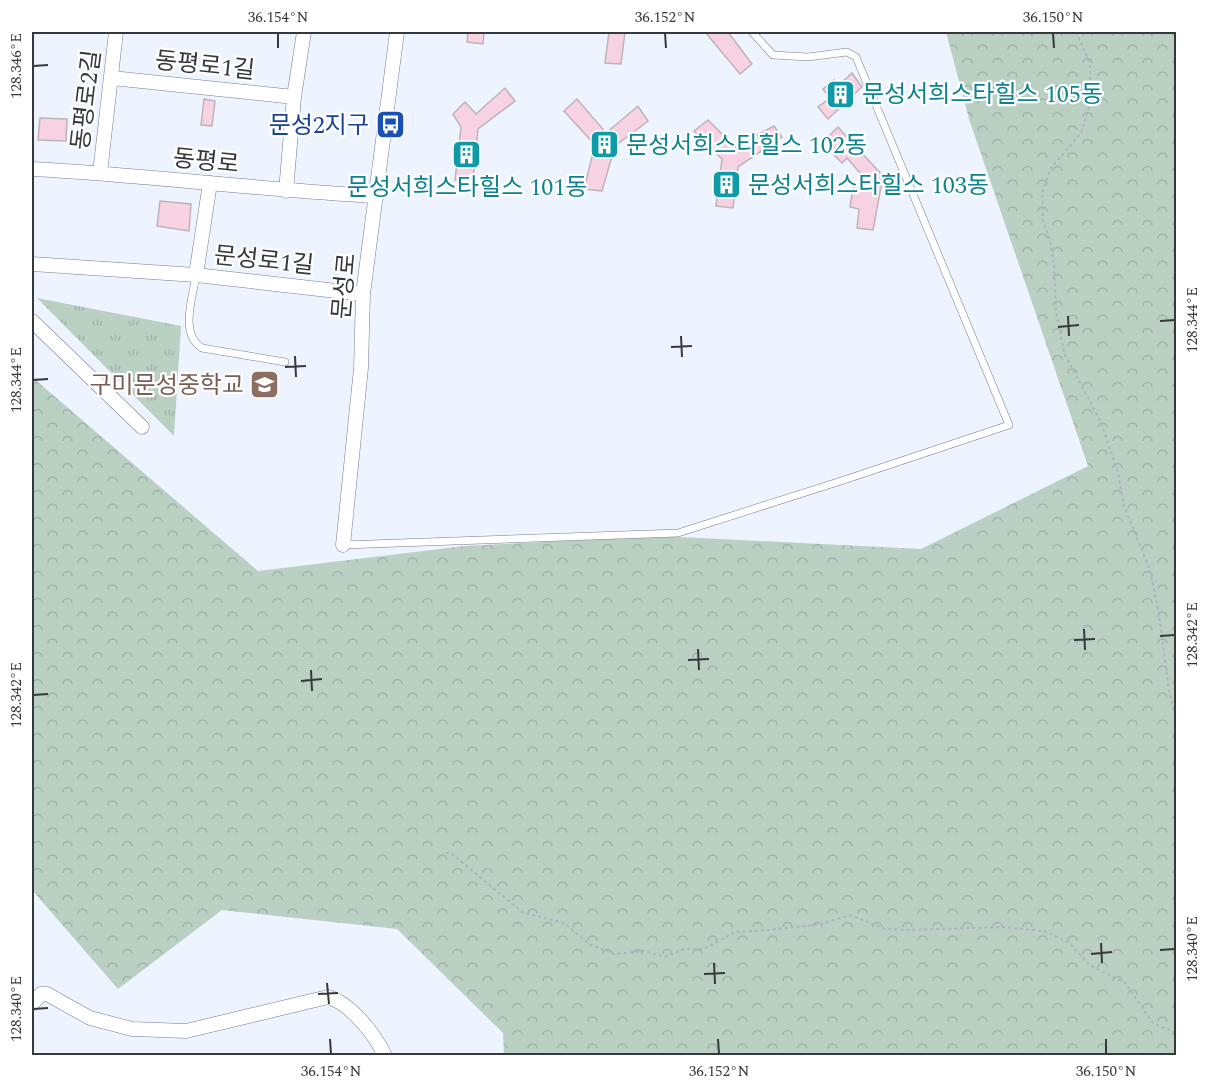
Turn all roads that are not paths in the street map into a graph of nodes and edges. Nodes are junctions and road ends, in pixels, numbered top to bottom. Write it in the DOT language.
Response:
graph roads {
  1 [pos="116,32"];
  2 [pos="304,32"];
  3 [pos="397,32"];
  4 [pos="752,32"];
  5 [pos="112,78"];
  6 [pos="294,97"];
  7 [pos="32,169"];
  8 [pos="100,173"];
  9 [pos="210,183"];
  10 [pos="286,191"];
  11 [pos="377,196"];
  12 [pos="32,264"];
  13 [pos="196,275"];
  14 [pos="363,294"];
  15 [pos="32,321"];
  16 [pos="285,362"];
  17 [pos="142,427"];
  18 [pos="344,545"];
  19 [pos="32,1004"];
  20 [pos="385,1056"];
  1 -- 5 [label="street, 동평로2길"];
  2 -- 6 [label="street"];
  3 -- 11 [label="street, 문성로"];
  4 -- 18 [label="lane"];
  5 -- 6 [label="street, 동평로1길"];
  5 -- 8 [label="street, 동평로2길"];
  6 -- 10 [label="street"];
  7 -- 8 [label="street, 동평로"];
  8 -- 9 [label="street, 동평로"];
  9 -- 10 [label="street, 동평로"];
  9 -- 13 [label="street, 문성로1길"];
  10 -- 11 [label="street, 동평로"];
  11 -- 14 [label="street, 문성로"];
  12 -- 13 [label="street, 문성로1길"];
  13 -- 14 [label="street, 문성로1길"];
  13 -- 16 [label="lane"];
  14 -- 18 [label="street, 문성로"];
  15 -- 17 [label="street"];
  19 -- 20 [label="street"];
}
